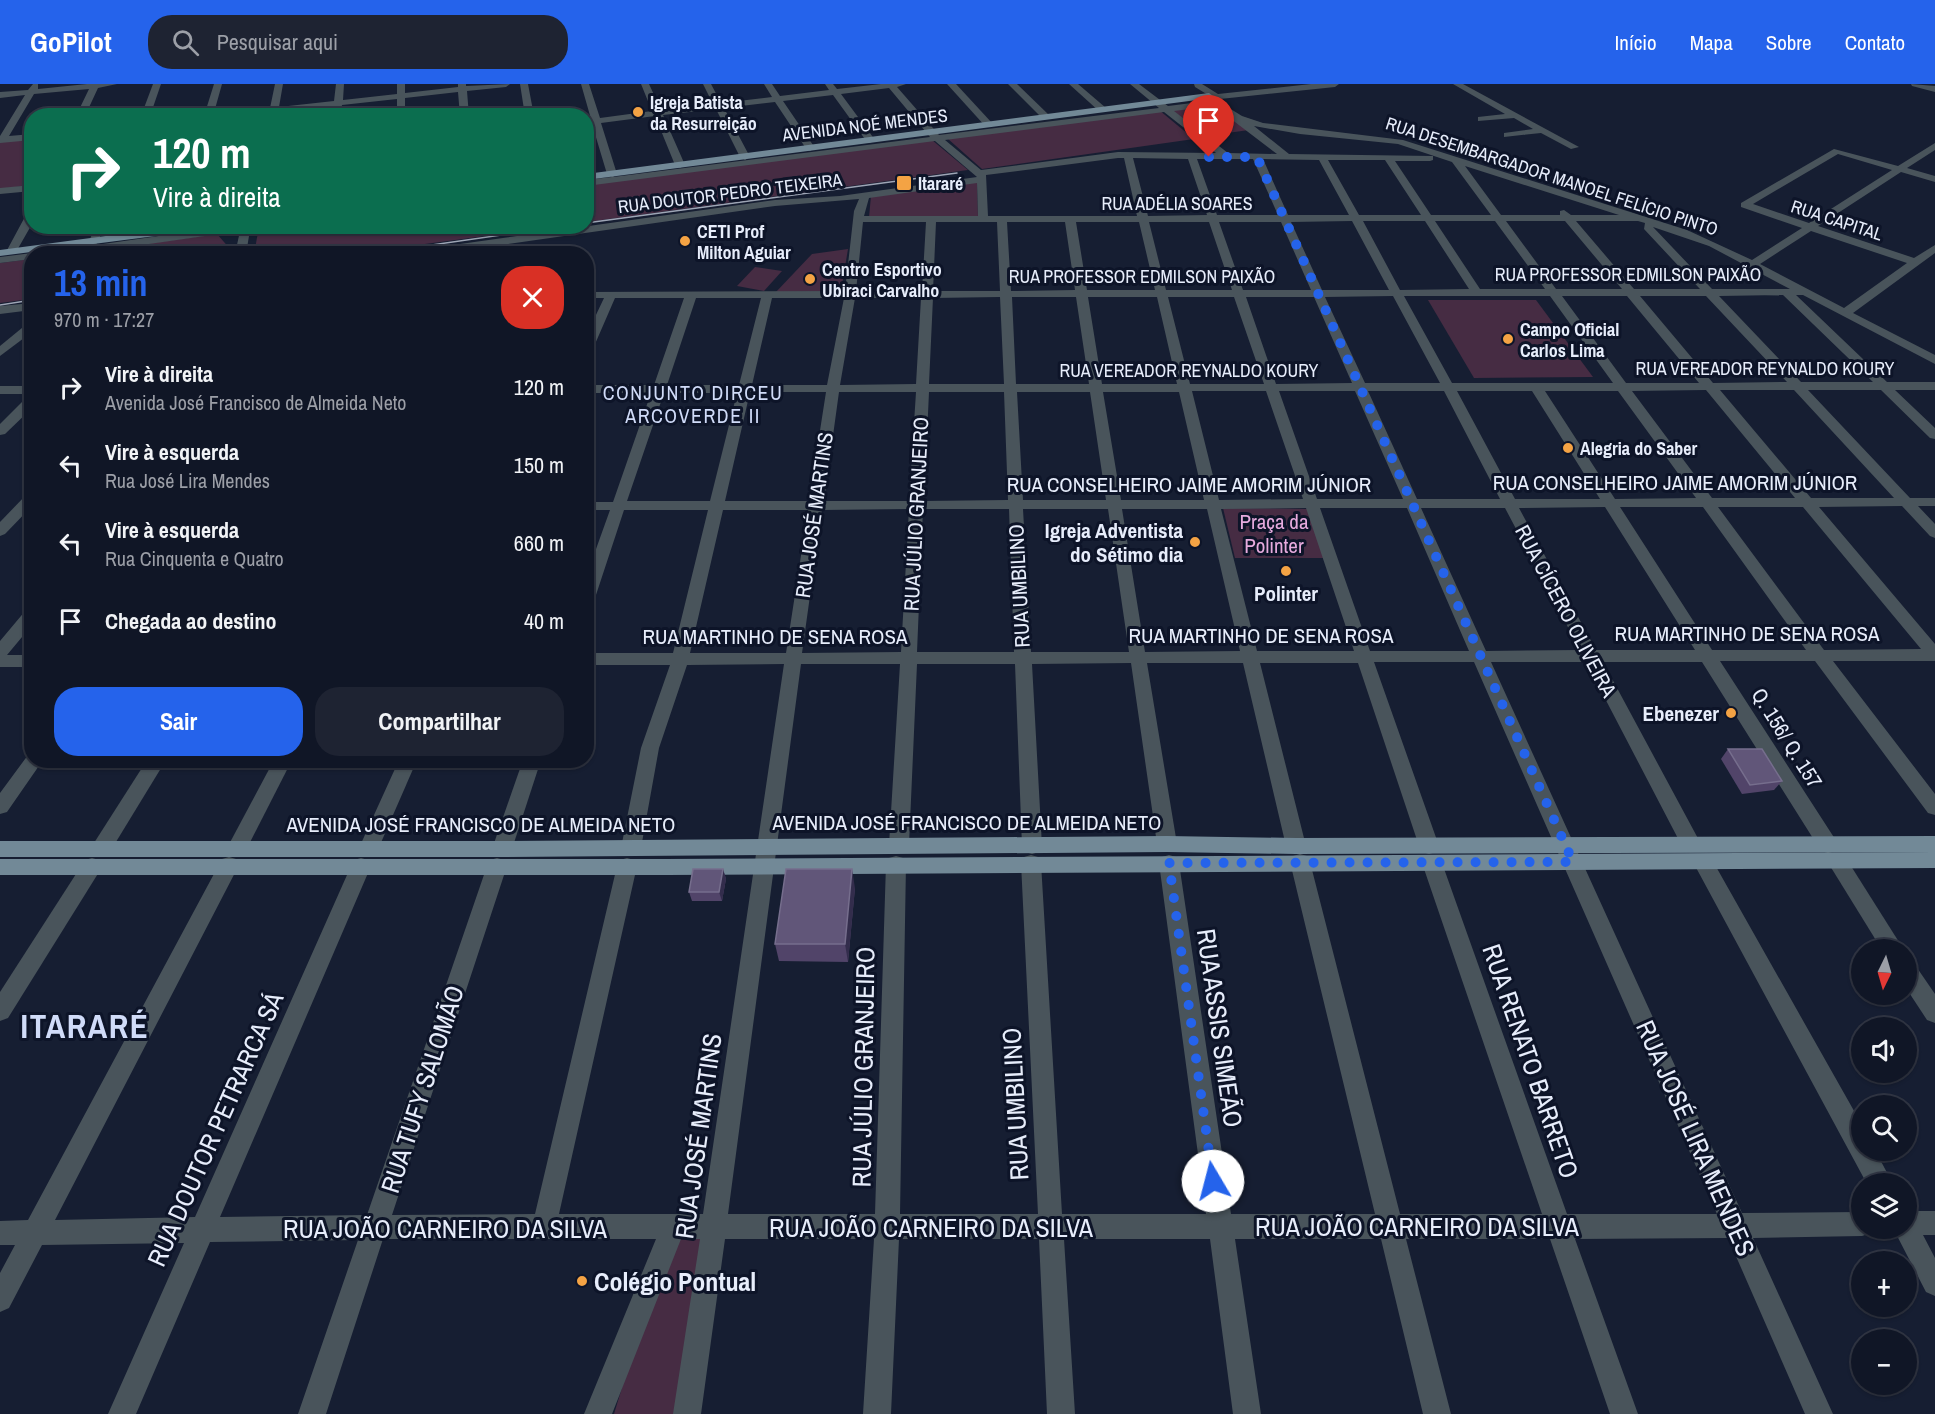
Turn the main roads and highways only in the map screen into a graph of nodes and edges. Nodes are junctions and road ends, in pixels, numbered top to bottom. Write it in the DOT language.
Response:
graph roads {
  1 [pos="1156,104"];
  2 [pos="594,176"];
  3 [pos="143,234"];
  4 [pos="62,246"];
  5 [pos="24,251"];
  6 [pos="6,253"];
  7 [pos="1935,844"];
  8 [pos="0,849"];
  9 [pos="1832,853"];
  10 [pos="96,857"];
  11 [pos="1935,860"];
  12 [pos="0,867"];
  1 -- 2 [label="main road, AVENIDA NOÉ MENDES"];
  3 -- 4 [label="main road"];
  5 -- 6 [label="main road"];
  7 -- 9 [label="main road, AVENIDA JOSÉ FRANCISCO DE ALMEIDA NETO"];
  8 -- 10 [label="main road, AVENIDA JOSÉ FRANCISCO DE ALMEIDA NETO"];
  9 -- 10 [label="main road, AVENIDA JOSÉ FRANCISCO DE ALMEIDA NETO"];
  9 -- 11 [label="main road, AVENIDA JOSÉ FRANCISCO DE ALMEIDA NETO"];
  10 -- 12 [label="main road, AVENIDA JOSÉ FRANCISCO DE ALMEIDA NETO"];
}
